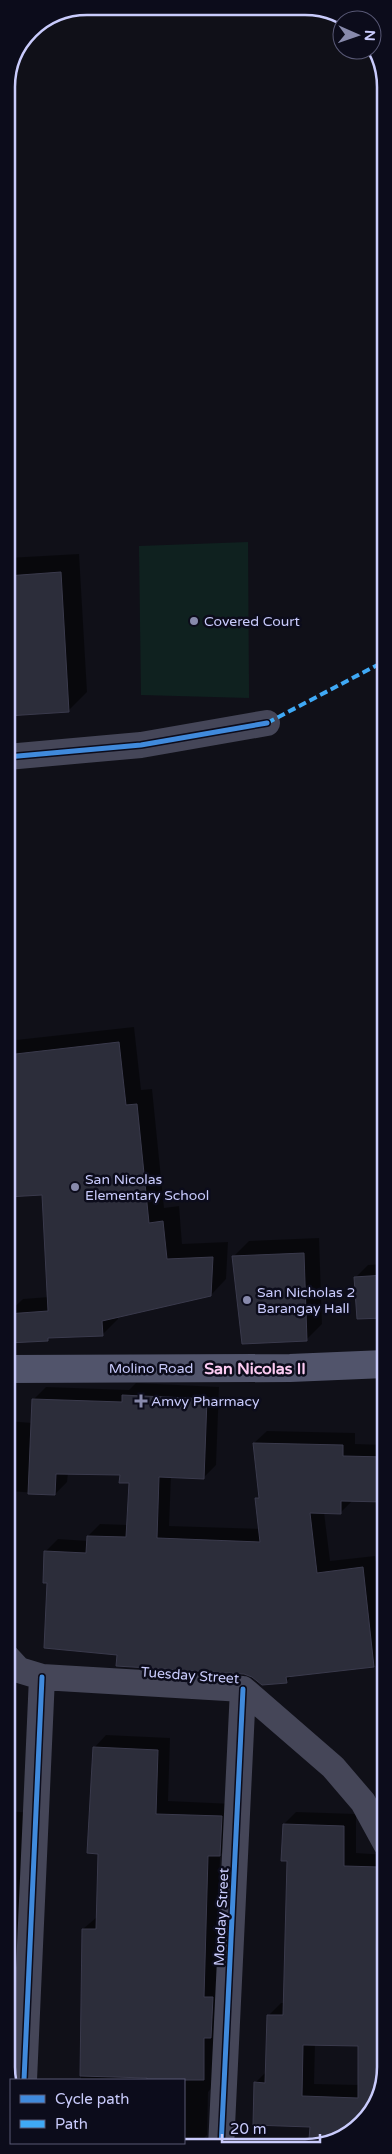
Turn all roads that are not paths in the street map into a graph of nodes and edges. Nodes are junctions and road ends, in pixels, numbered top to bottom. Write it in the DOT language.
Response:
graph roads {
  1 [pos="267,723"];
  2 [pos="15,756"];
  3 [pos="377,1364"];
  4 [pos="15,1369"];
  5 [pos="15,1665"];
  6 [pos="42,1677"];
  7 [pos="243,1689"];
  8 [pos="377,1828"];
  9 [pos="24,2079"];
  10 [pos="221,2139"];
  1 -- 2 [label="street"];
  3 -- 4 [label="main road, Molino Road"];
  5 -- 6 [label="street, Tuesday Street"];
  6 -- 7 [label="street, Tuesday Street"];
  6 -- 9 [label="street"];
  7 -- 8 [label="street, Tuesday Street"];
  7 -- 10 [label="street, Monday Street"];
}
